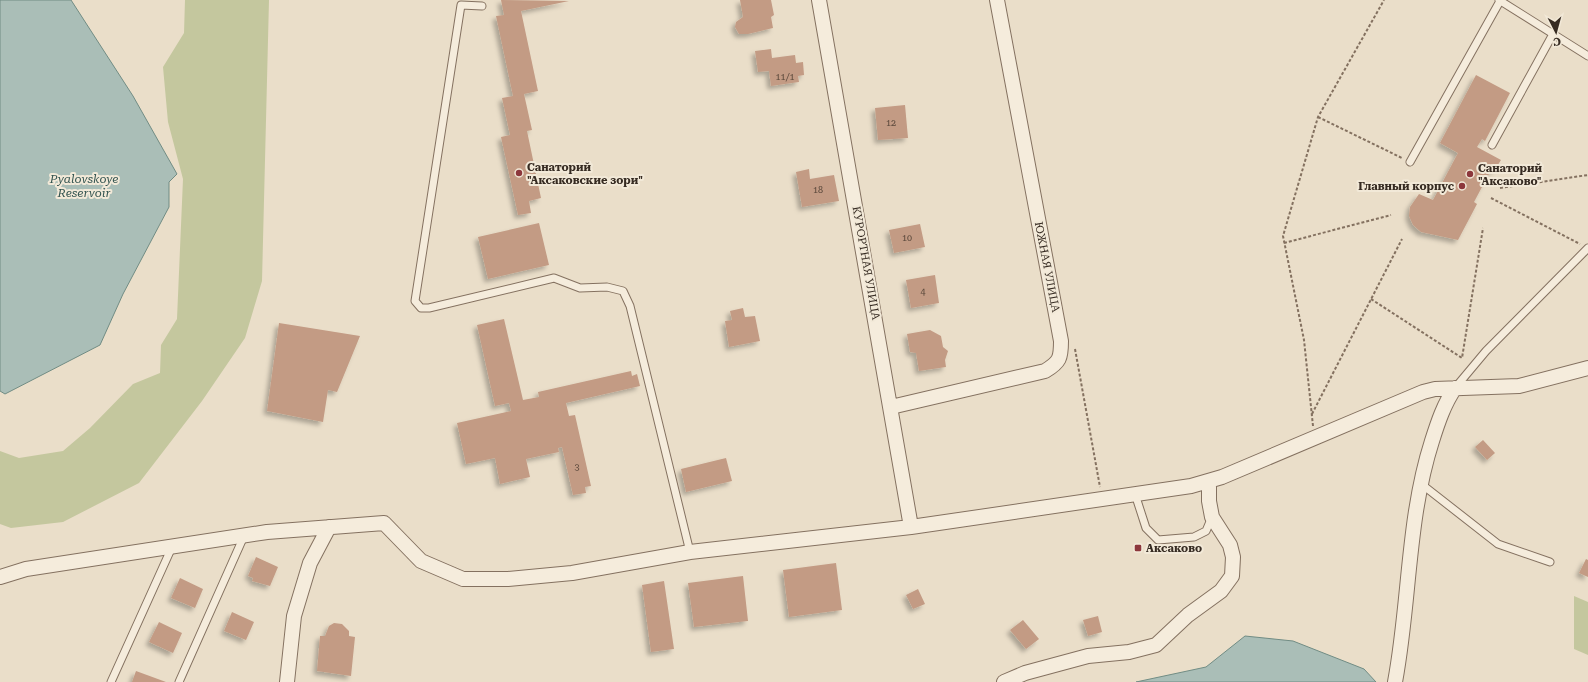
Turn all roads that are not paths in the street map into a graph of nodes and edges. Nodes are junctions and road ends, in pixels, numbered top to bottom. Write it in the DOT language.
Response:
graph roads {
  1 [pos="819,0"];
  2 [pos="997,0"];
  3 [pos="1500,0"];
  4 [pos="482,6"];
  5 [pos="1553,34"];
  6 [pos="1588,56"];
  7 [pos="1492,145"];
  8 [pos="1410,162"];
  9 [pos="1588,248"];
  10 [pos="1588,368"];
  11 [pos="1455,388"];
  12 [pos="891,407"];
  13 [pos="1209,481"];
  14 [pos="1420,483"];
  15 [pos="1135,494"];
  16 [pos="1212,517"];
  17 [pos="329,527"];
  18 [pos="911,527"];
  19 [pos="244,536"];
  20 [pos="172,547"];
  21 [pos="690,552"];
  22 [pos="1550,562"];
  23 [pos="2,578"];
  24 [pos="111,682"];
  25 [pos="179,682"];
  26 [pos="287,682"];
  27 [pos="1004,682"];
  28 [pos="1395,682"];
  1 -- 12 [label="street, КУРОРТНАЯ УЛИЦА"];
  2 -- 12 [label="street, ЮЖНАЯ УЛИЦА"];
  3 -- 5 [label="lane"];
  3 -- 8 [label="lane"];
  4 -- 21 [label="lane"];
  5 -- 6 [label="lane"];
  5 -- 7 [label="lane"];
  9 -- 11 [label="lane"];
  10 -- 11 [label="street"];
  11 -- 13 [label="street"];
  11 -- 14 [label="street"];
  12 -- 18 [label="street, КУРОРТНАЯ УЛИЦА"];
  13 -- 15 [label="street"];
  13 -- 16 [label="street"];
  14 -- 22 [label="lane"];
  14 -- 28 [label="street"];
  15 -- 16 [label="lane"];
  15 -- 18 [label="street"];
  16 -- 27 [label="street"];
  17 -- 19 [label="street"];
  17 -- 21 [label="street"];
  17 -- 26 [label="street"];
  18 -- 21 [label="street"];
  19 -- 20 [label="street"];
  19 -- 25 [label="lane"];
  20 -- 23 [label="street"];
  20 -- 24 [label="lane"];
}
